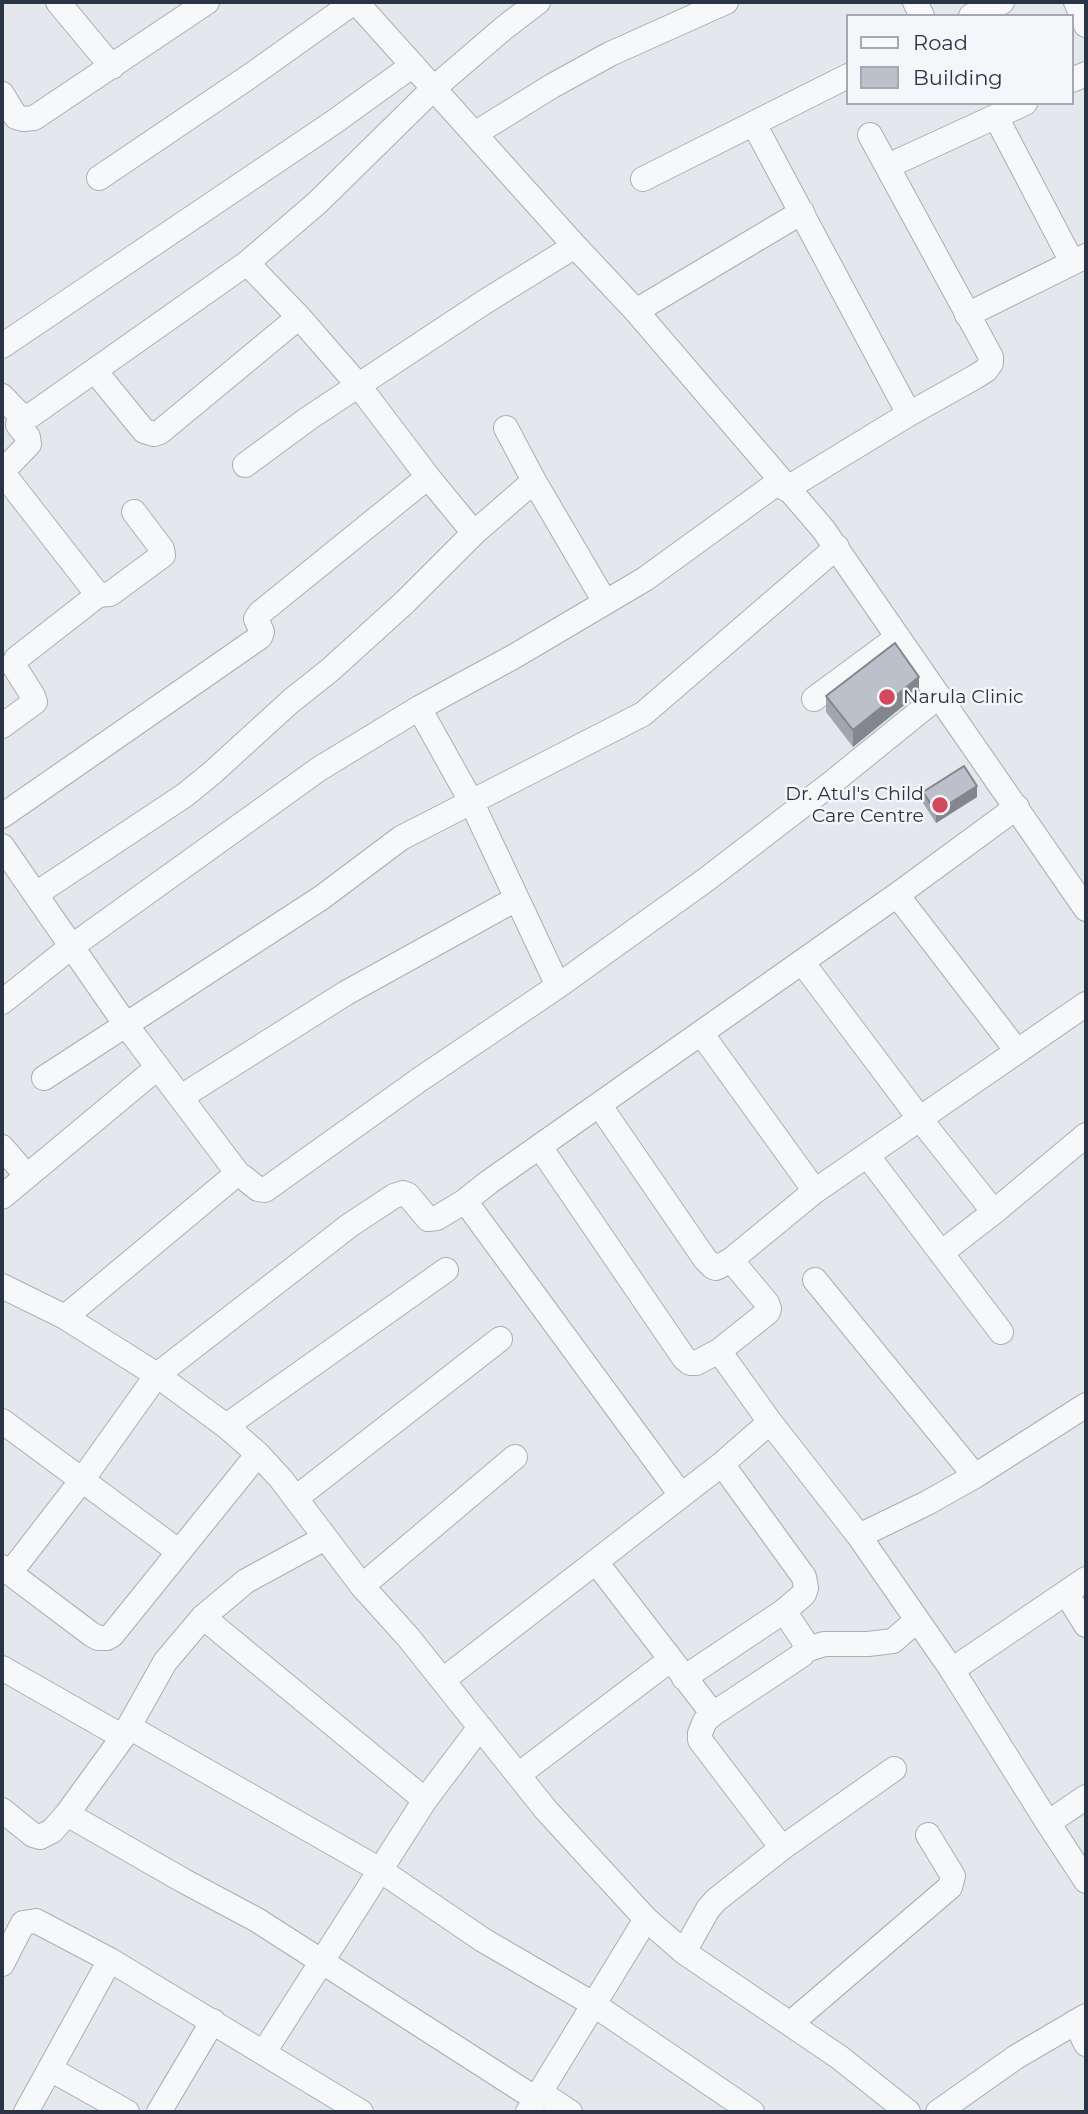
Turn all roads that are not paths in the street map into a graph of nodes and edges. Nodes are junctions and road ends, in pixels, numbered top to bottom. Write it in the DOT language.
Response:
graph roads {
  1 [pos="58,2"];
  2 [pos="355,2"];
  3 [pos="538,2"];
  4 [pos="726,2"];
  5 [pos="1002,2"];
  6 [pos="1076,2"];
  7 [pos="193,6"];
  8 [pos="975,14"];
  9 [pos="1086,25"];
  10 [pos="413,65"];
  11 [pos="112,67"];
  12 [pos="846,77"];
  13 [pos="434,88"];
  14 [pos="2,94"];
  15 [pos="1021,105"];
  16 [pos="996,117"];
  17 [pos="754,124"];
  18 [pos="476,133"];
  19 [pos="870,135"];
  20 [pos="888,166"];
  21 [pos="99,178"];
  22 [pos="643,179"];
  23 [pos="802,212"];
  24 [pos="575,246"];
  25 [pos="1079,259"];
  26 [pos="247,263"];
  27 [pos="636,311"];
  28 [pos="967,314"];
  29 [pos="299,317"];
  30 [pos="2,346"];
  31 [pos="95,371"];
  32 [pos="359,386"];
  33 [pos="2,396"];
  34 [pos="909,414"];
  35 [pos="20,415"];
  36 [pos="506,428"];
  37 [pos="245,465"];
  38 [pos="2,472"];
  39 [pos="428,477"];
  40 [pos="534,481"];
  41 [pos="783,485"];
  42 [pos="134,512"];
  43 [pos="474,533"];
  44 [pos="836,547"];
  45 [pos="98,596"];
  46 [pos="605,602"];
  47 [pos="898,637"];
  48 [pos="939,696"];
  49 [pos="814,699"];
  50 [pos="419,708"];
  51 [pos="2,725"];
  52 [pos="471,803"];
  53 [pos="1017,807"];
  54 [pos="2,816"];
  55 [pos="2,846"];
  56 [pos="36,894"];
  57 [pos="897,895"];
  58 [pos="516,899"];
  59 [pos="1086,909"];
  60 [pos="71,947"];
  61 [pos="802,962"];
  62 [pos="558,986"];
  63 [pos="2,1002"];
  64 [pos="1086,1004"];
  65 [pos="126,1025"];
  66 [pos="701,1033"];
  67 [pos="1017,1051"];
  68 [pos="158,1068"];
  69 [pos="44,1078"];
  70 [pos="181,1097"];
  71 [pos="600,1106"];
  72 [pos="920,1119"];
  73 [pos="1086,1135"];
  74 [pos="2,1147"];
  75 [pos="540,1147"];
  76 [pos="867,1155"];
  77 [pos="26,1175"];
  78 [pos="239,1175"];
  79 [pos="815,1191"];
  80 [pos="2,1197"];
  81 [pos="465,1201"];
  82 [pos="994,1212"];
  83 [pos="942,1253"];
  84 [pos="731,1260"];
  85 [pos="446,1270"];
  86 [pos="815,1280"];
  87 [pos="2,1286"];
  88 [pos="65,1317"];
  89 [pos="1001,1332"];
  90 [pos="500,1339"];
  91 [pos="719,1351"];
  92 [pos="157,1375"];
  93 [pos="1086,1405"];
  94 [pos="2,1421"];
  95 [pos="770,1422"];
  96 [pos="226,1426"];
  97 [pos="258,1454"];
  98 [pos="515,1457"];
  99 [pos="722,1464"];
  100 [pos="975,1476"];
  101 [pos="82,1480"];
  102 [pos="681,1495"];
  103 [pos="296,1497"];
  104 [pos="859,1536"];
  105 [pos="325,1538"];
  106 [pos="178,1551"];
  107 [pos="596,1562"];
  108 [pos="6,1570"];
  109 [pos="1086,1578"];
  110 [pos="362,1586"];
  111 [pos="1066,1593"];
  112 [pos="783,1611"];
  113 [pos="203,1617"];
  114 [pos="917,1620"];
  115 [pos="1086,1625"];
  116 [pos="805,1650"];
  117 [pos="2,1668"];
  118 [pos="677,1669"];
  119 [pos="952,1670"];
  120 [pos="443,1680"];
  121 [pos="713,1714"];
  122 [pos="480,1727"];
  123 [pos="126,1732"];
  124 [pos="894,1769"];
  125 [pos="518,1775"];
  126 [pos="1086,1797"];
  127 [pos="425,1800"];
  128 [pos="2,1810"];
  129 [pos="67,1814"];
  130 [pos="1048,1823"];
  131 [pos="928,1835"];
  132 [pos="782,1848"];
  133 [pos="380,1870"];
  134 [pos="1086,1881"];
  135 [pos="646,1919"];
  136 [pos="7,1938"];
  137 [pos="684,1952"];
  138 [pos="110,1961"];
  139 [pos="322,1963"];
  140 [pos="2,1964"];
  141 [pos="593,2004"];
  142 [pos="213,2021"];
  143 [pos="791,2024"];
  144 [pos="1082,2027"];
  145 [pos="264,2052"];
  146 [pos="50,2069"];
  147 [pos="535,2101"];
  148 [pos="26,2112"];
  149 [pos="127,2112"];
  150 [pos="159,2112"];
  151 [pos="361,2112"];
  152 [pos="570,2112"];
  153 [pos="752,2112"];
  154 [pos="908,2112"];
  155 [pos="938,2112"];
  1 -- 11 [label="street"];
  2 -- 10 [label="street"];
  2 -- 21 [label="street"];
  3 -- 13 [label="street"];
  4 -- 18 [label="street"];
  5 -- 8 [label="street"];
  6 -- 9 [label="street"];
  7 -- 11 [label="street"];
  10 -- 13 [label="street"];
  10 -- 30 [label="street"];
  11 -- 14 [label="street"];
  12 -- 17 [label="street"];
  13 -- 18 [label="street"];
  13 -- 26 [label="street"];
  15 -- 16 [label="street"];
  16 -- 20 [label="street"];
  16 -- 25 [label="street"];
  17 -- 22 [label="street"];
  17 -- 23 [label="street"];
  18 -- 24 [label="street"];
  19 -- 20 [label="street"];
  20 -- 28 [label="street"];
  23 -- 27 [label="street"];
  23 -- 34 [label="street"];
  24 -- 27 [label="street"];
  24 -- 32 [label="street"];
  25 -- 28 [label="street"];
  26 -- 29 [label="street"];
  26 -- 31 [label="street"];
  27 -- 41 [label="street"];
  28 -- 34 [label="street"];
  29 -- 31 [label="street"];
  29 -- 32 [label="street"];
  31 -- 35 [label="street"];
  32 -- 37 [label="street"];
  32 -- 39 [label="street"];
  33 -- 35 [label="street"];
  34 -- 41 [label="street"];
  35 -- 38 [label="street"];
  36 -- 40 [label="street"];
  38 -- 45 [label="street"];
  39 -- 43 [label="street"];
  39 -- 54 [label="street"];
  40 -- 43 [label="street"];
  40 -- 46 [label="street"];
  41 -- 44 [label="street"];
  41 -- 46 [label="street"];
  42 -- 45 [label="street"];
  43 -- 56 [label="street"];
  44 -- 47 [label="street"];
  44 -- 52 [label="street"];
  45 -- 51 [label="street"];
  46 -- 50 [label="street"];
  47 -- 48 [label="street"];
  47 -- 49 [label="street"];
  48 -- 53 [label="street"];
  48 -- 62 [label="street"];
  50 -- 52 [label="street"];
  50 -- 60 [label="street"];
  52 -- 58 [label="street"];
  52 -- 65 [label="street"];
  53 -- 57 [label="street"];
  53 -- 59 [label="street"];
  55 -- 56 [label="street"];
  56 -- 60 [label="street"];
  57 -- 61 [label="street"];
  57 -- 67 [label="street"];
  58 -- 62 [label="street"];
  58 -- 70 [label="street"];
  60 -- 63 [label="street"];
  60 -- 65 [label="street"];
  61 -- 66 [label="street"];
  61 -- 72 [label="street"];
  62 -- 78 [label="street"];
  64 -- 67 [label="street"];
  65 -- 68 [label="street"];
  65 -- 69 [label="street"];
  66 -- 71 [label="street"];
  66 -- 79 [label="street"];
  67 -- 72 [label="street"];
  68 -- 70 [label="street"];
  68 -- 77 [label="street"];
  70 -- 78 [label="street"];
  71 -- 75 [label="street"];
  71 -- 84 [label="street"];
  72 -- 76 [label="street"];
  72 -- 82 [label="street"];
  73 -- 82 [label="street"];
  74 -- 77 [label="street"];
  75 -- 81 [label="street"];
  75 -- 91 [label="street"];
  76 -- 79 [label="street"];
  76 -- 83 [label="street"];
  77 -- 80 [label="street"];
  78 -- 88 [label="street"];
  79 -- 84 [label="street"];
  81 -- 92 [label="street"];
  81 -- 102 [label="street"];
  82 -- 83 [label="street"];
  83 -- 89 [label="street"];
  84 -- 91 [label="street"];
  85 -- 96 [label="street"];
  86 -- 100 [label="street"];
  87 -- 88 [label="street"];
  88 -- 92 [label="street"];
  90 -- 103 [label="street"];
  91 -- 95 [label="street"];
  92 -- 96 [label="street"];
  92 -- 101 [label="street"];
  93 -- 100 [label="street"];
  94 -- 101 [label="street"];
  95 -- 99 [label="street"];
  95 -- 104 [label="street"];
  96 -- 97 [label="street"];
  97 -- 103 [label="street"];
  97 -- 106 [label="street"];
  98 -- 110 [label="street"];
  99 -- 102 [label="street"];
  99 -- 112 [label="street"];
  100 -- 104 [label="street"];
  101 -- 106 [label="street"];
  101 -- 108 [label="street"];
  102 -- 107 [label="street"];
  103 -- 105 [label="street"];
  104 -- 114 [label="street"];
  105 -- 110 [label="street"];
  105 -- 113 [label="street"];
  106 -- 108 [label="street"];
  107 -- 118 [label="street"];
  107 -- 120 [label="street"];
  109 -- 111 [label="street"];
  110 -- 120 [label="street"];
  111 -- 115 [label="street"];
  111 -- 119 [label="street"];
  112 -- 116 [label="street"];
  112 -- 118 [label="street"];
  113 -- 123 [label="street"];
  113 -- 127 [label="street"];
  114 -- 116 [label="street"];
  114 -- 119 [label="street"];
  116 -- 121 [label="street"];
  117 -- 123 [label="street"];
  118 -- 121 [label="street"];
  118 -- 125 [label="street"];
  119 -- 130 [label="street"];
  120 -- 122 [label="street"];
  121 -- 132 [label="street"];
  122 -- 125 [label="street"];
  122 -- 127 [label="street"];
  123 -- 129 [label="street"];
  123 -- 133 [label="street"];
  124 -- 132 [label="street"];
  125 -- 135 [label="street"];
  126 -- 130 [label="street"];
  127 -- 133 [label="street"];
  128 -- 129 [label="street"];
  129 -- 139 [label="street"];
  130 -- 134 [label="street"];
  131 -- 143 [label="street"];
  132 -- 137 [label="street"];
  133 -- 139 [label="street"];
  133 -- 141 [label="street"];
  135 -- 137 [label="street"];
  135 -- 141 [label="street"];
  136 -- 138 [label="street"];
  136 -- 140 [label="street"];
  137 -- 143 [label="street"];
  138 -- 142 [label="street"];
  138 -- 146 [label="street"];
  139 -- 145 [label="street"];
  139 -- 147 [label="street"];
  141 -- 147 [label="street"];
  141 -- 153 [label="street"];
  142 -- 145 [label="street"];
  142 -- 150 [label="street"];
  143 -- 154 [label="street"];
  144 -- 155 [label="street"];
  145 -- 151 [label="street"];
  146 -- 148 [label="street"];
  146 -- 149 [label="street"];
  147 -- 152 [label="street"];
}
